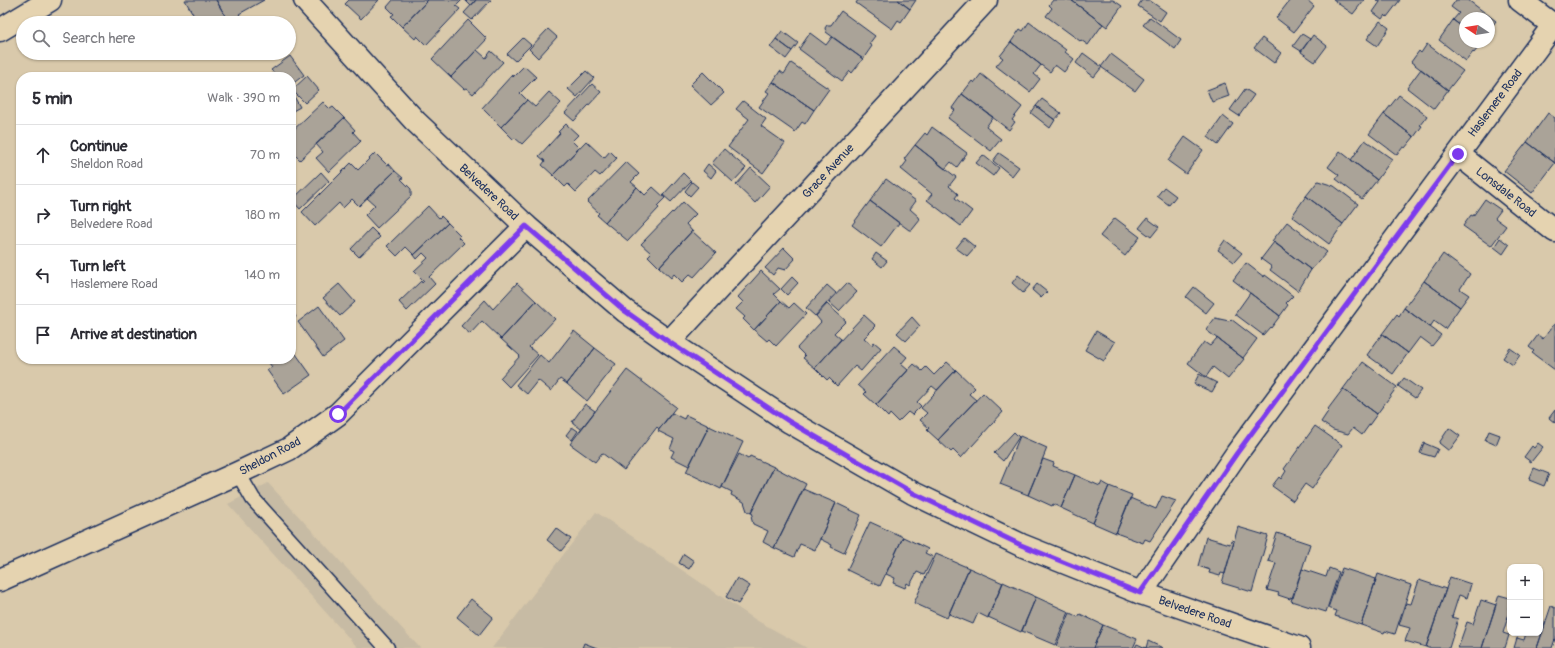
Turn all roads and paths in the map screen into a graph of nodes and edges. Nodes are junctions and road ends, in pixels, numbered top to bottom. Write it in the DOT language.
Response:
graph roads {
  1 [pos="50,0"];
  2 [pos="305,0"];
  3 [pos="986,0"];
  4 [pos="1520,0"];
  5 [pos="23,16"];
  6 [pos="16,20"];
  7 [pos="1554,24"];
  8 [pos="0,30"];
  9 [pos="1458,154"];
  10 [pos="526,226"];
  11 [pos="1555,231"];
  12 [pos="669,342"];
  13 [pos="238,473"];
  14 [pos="0,580"];
  15 [pos="1140,593"];
  16 [pos="387,648"];
  17 [pos="1299,648"];
  1 -- 5 [label="street"];
  2 -- 10 [label="street, Belvedere Road"];
  3 -- 12 [label="street, Grace Avenue"];
  4 -- 7 [label="street"];
  6 -- 8 [label="street"];
  7 -- 9 [label="street, Haslemere Road"];
  9 -- 11 [label="street, Lonsdale Road"];
  9 -- 15 [label="street, Haslemere Road"];
  10 -- 12 [label="street, Belvedere Road"];
  10 -- 13 [label="street, Sheldon Road"];
  12 -- 15 [label="street, Belvedere Road"];
  13 -- 14 [label="street, Sheldon Road"];
  13 -- 16 [label="lane"];
  15 -- 17 [label="street, Belvedere Road"];
}
